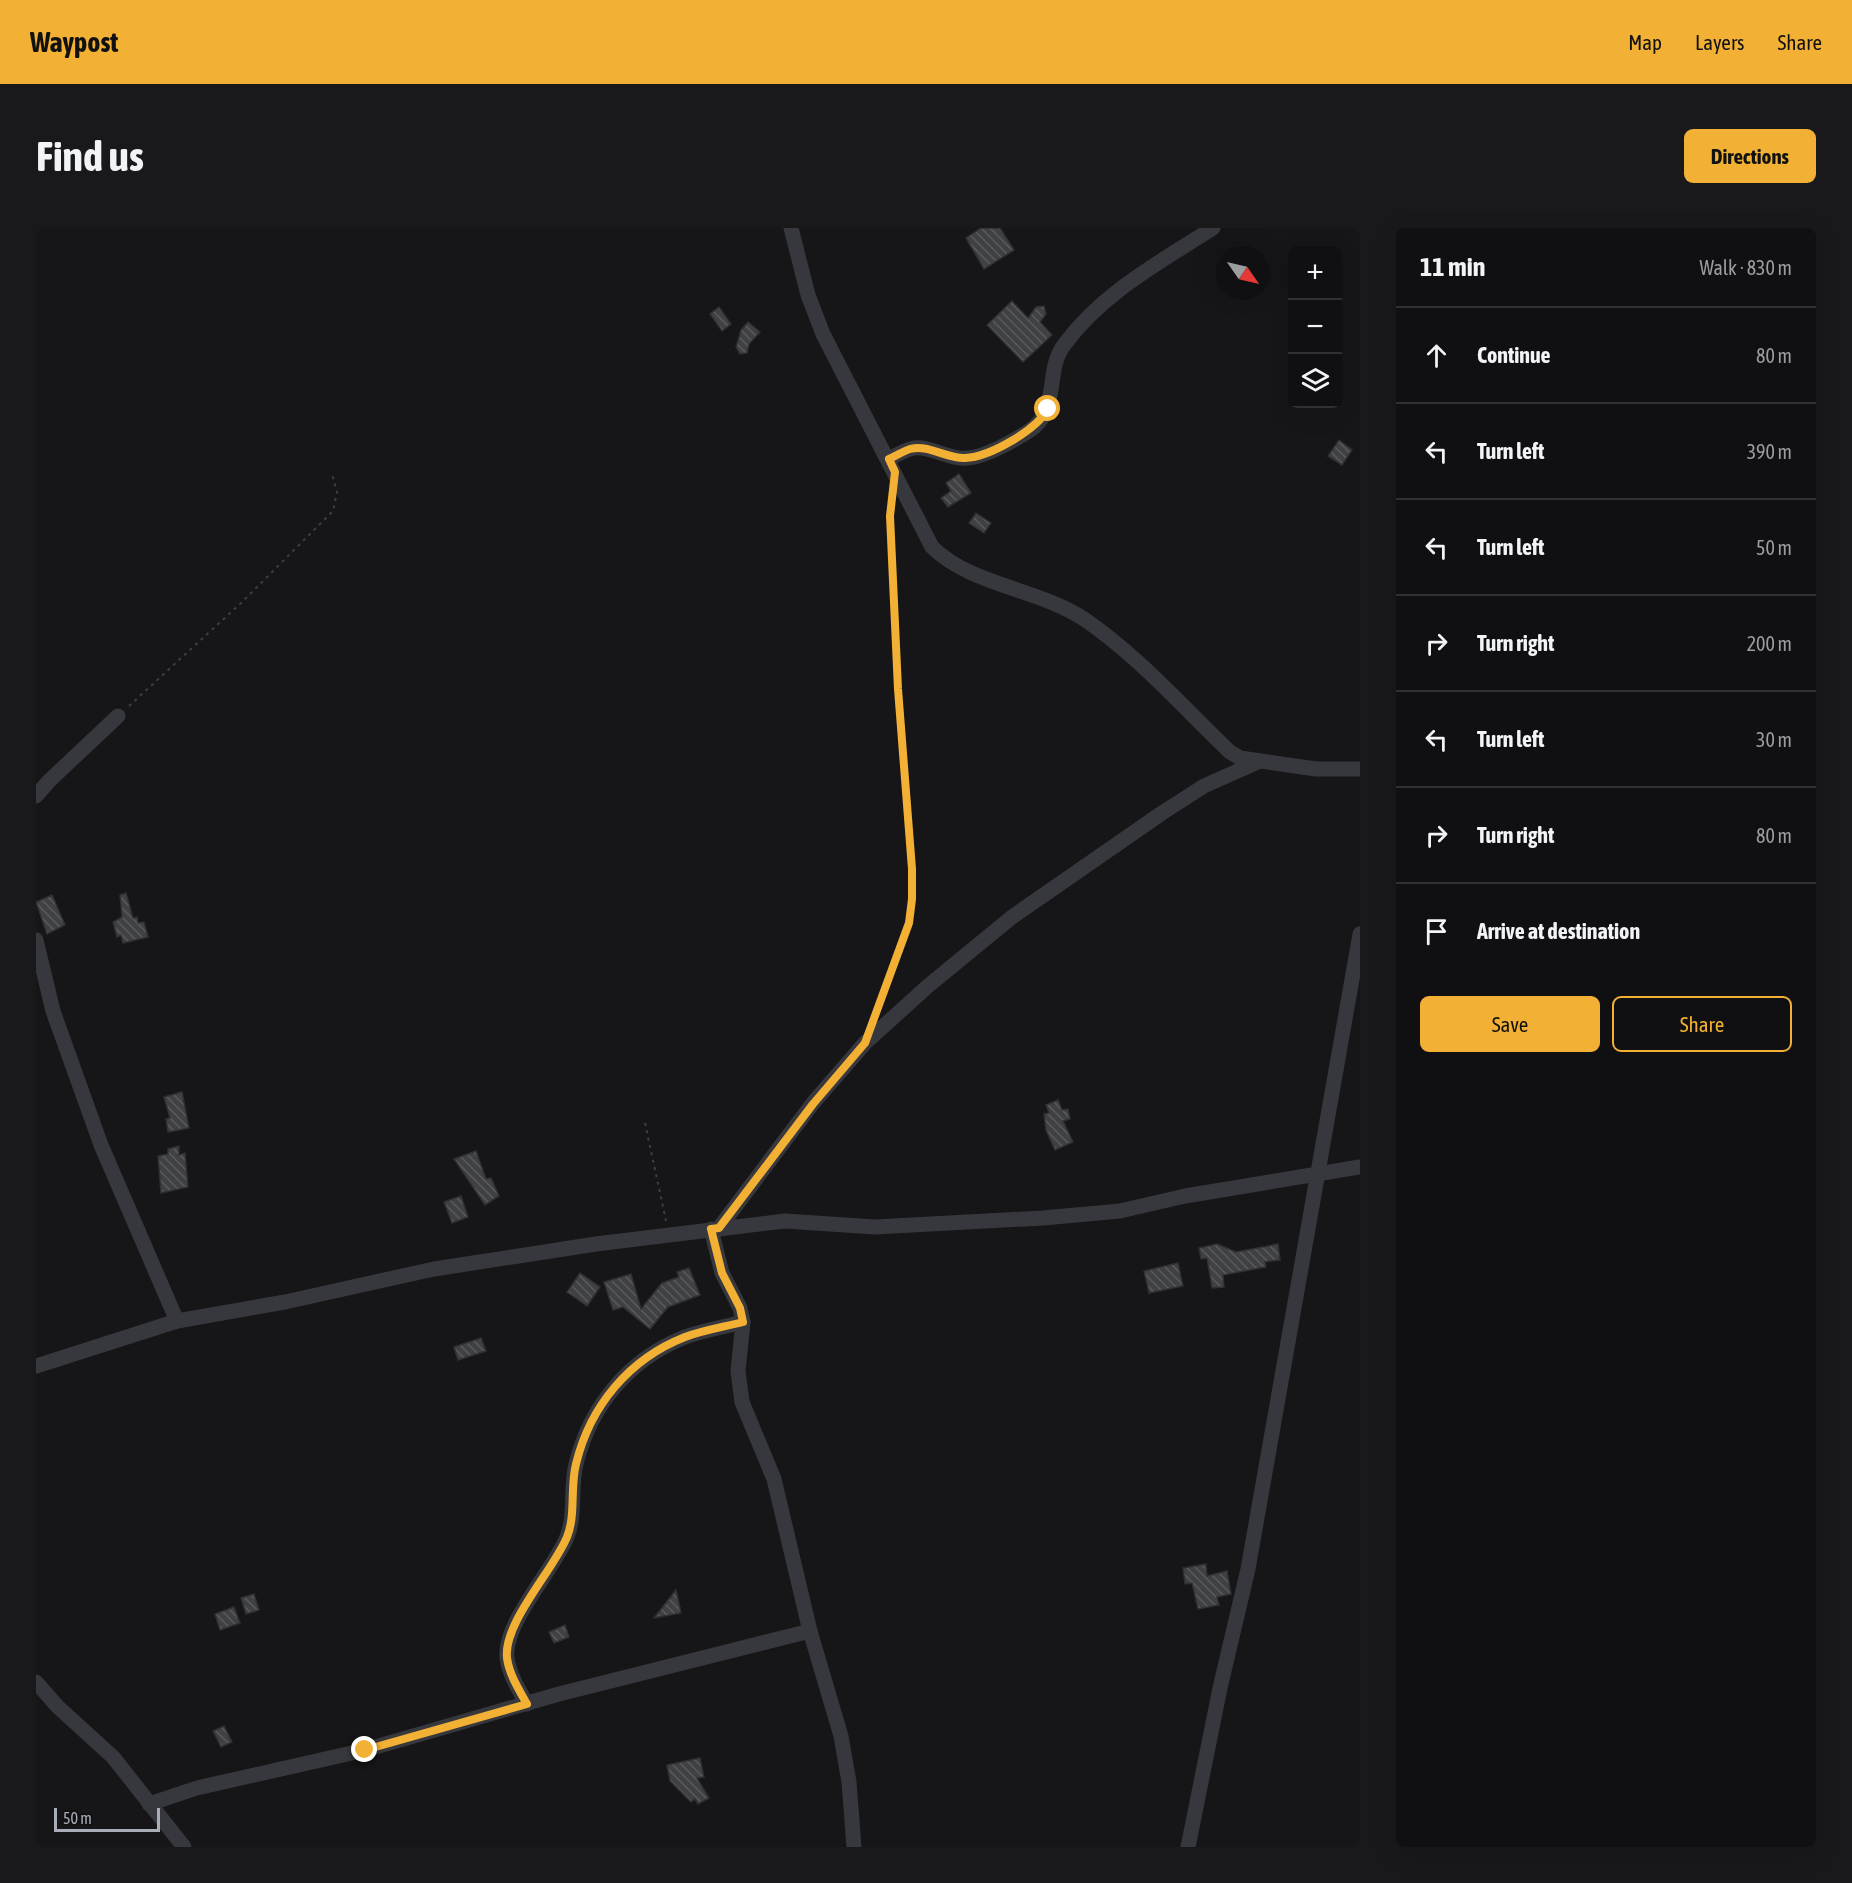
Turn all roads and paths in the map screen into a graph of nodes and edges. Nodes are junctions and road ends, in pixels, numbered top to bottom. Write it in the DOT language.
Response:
graph roads {
  1 [pos="791,228"];
  2 [pos="1213,228"];
  3 [pos="889,459"];
  4 [pos="332,474"];
  5 [pos="891,496"];
  6 [pos="118,716"];
  7 [pos="1258,762"];
  8 [pos="1360,769"];
  9 [pos="36,796"];
  10 [pos="1360,934"];
  11 [pos="36,940"];
  12 [pos="875,1015"];
  13 [pos="645,1123"];
  14 [pos="1360,1167"];
  15 [pos="1320,1173"];
  16 [pos="715,1228"];
  17 [pos="670,1236"];
  18 [pos="177,1321"];
  19 [pos="743,1322"];
  20 [pos="36,1366"];
  21 [pos="810,1631"];
  22 [pos="36,1682"];
  23 [pos="527,1704"];
  24 [pos="149,1804"];
  25 [pos="184,1847"];
  26 [pos="854,1847"];
  27 [pos="1188,1847"];
  1 -- 3 [label="street"];
  2 -- 3 [label="street"];
  3 -- 7 [label="street"];
  4 -- 6 [label="path"];
  5 -- 12 [label="path"];
  6 -- 9 [label="street"];
  7 -- 8 [label="street"];
  7 -- 16 [label="street"];
  10 -- 15 [label="street"];
  11 -- 18 [label="street"];
  13 -- 17 [label="path"];
  14 -- 15 [label="street"];
  15 -- 16 [label="street"];
  15 -- 27 [label="street"];
  16 -- 17 [label="street"];
  16 -- 19 [label="street"];
  17 -- 18 [label="street"];
  18 -- 20 [label="street"];
  19 -- 21 [label="street"];
  19 -- 23 [label="street"];
  21 -- 23 [label="street"];
  21 -- 26 [label="street"];
  22 -- 24 [label="street"];
  23 -- 24 [label="street"];
  24 -- 25 [label="street"];
}
